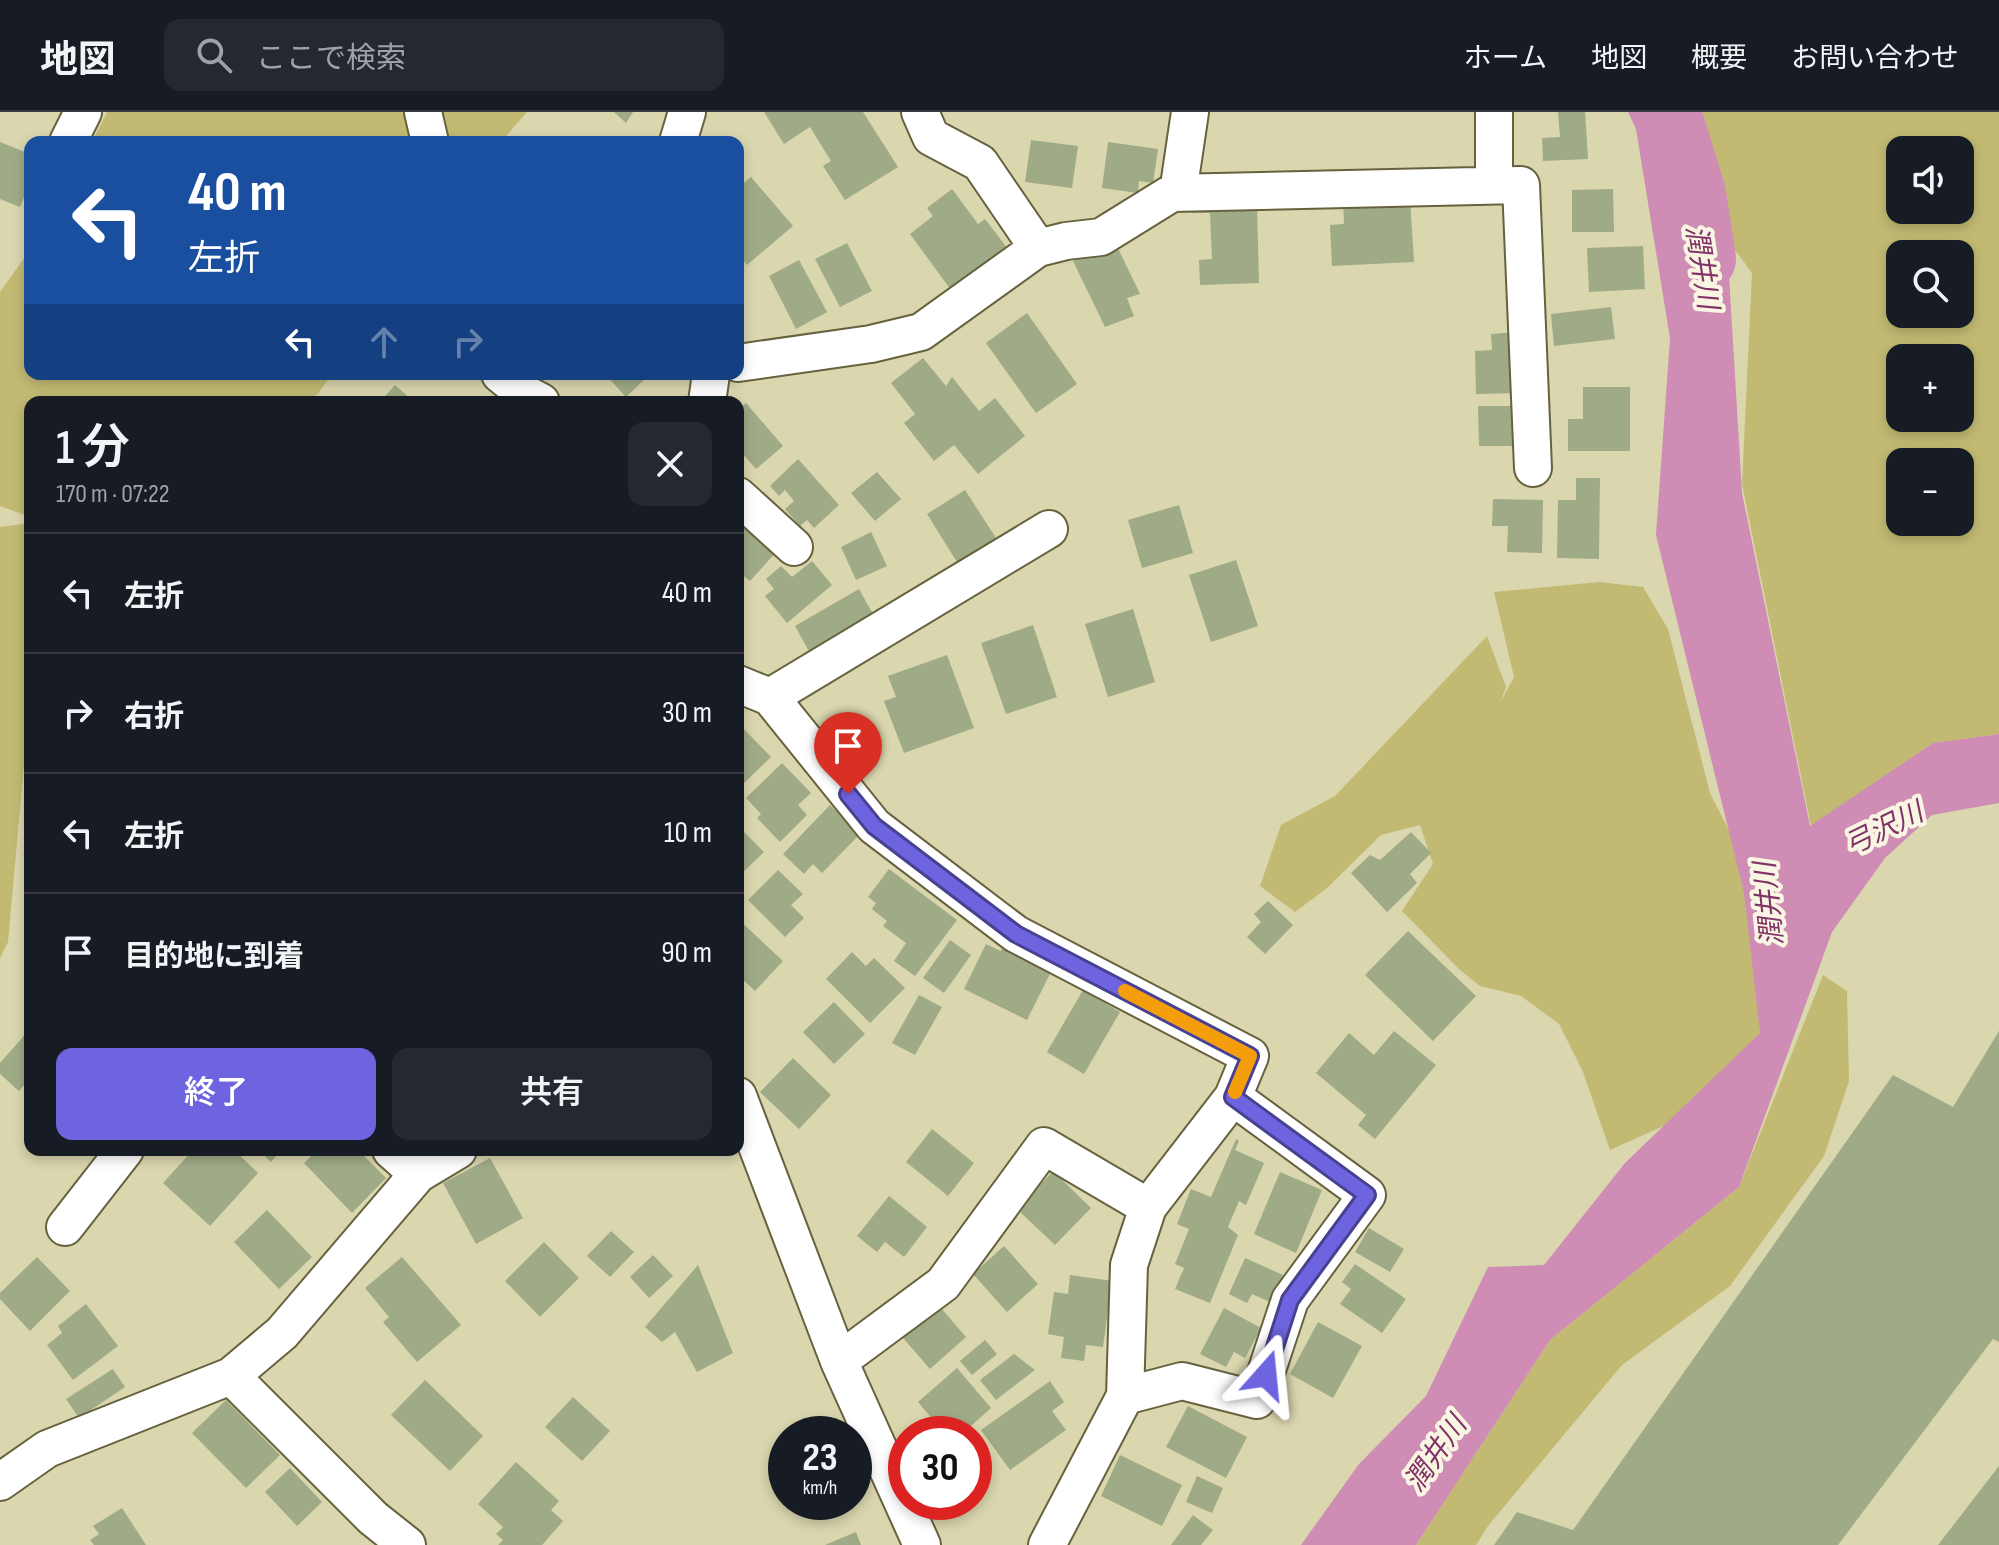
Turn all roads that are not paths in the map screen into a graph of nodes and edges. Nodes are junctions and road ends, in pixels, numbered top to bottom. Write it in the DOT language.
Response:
graph roads {
  1 [pos="83,112"];
  2 [pos="423,112"];
  3 [pos="687,112"];
  4 [pos="920,112"];
  5 [pos="1190,112"];
  6 [pos="1494,112"];
  7 [pos="71,136"];
  8 [pos="429,136"];
  9 [pos="680,136"];
  10 [pos="1494,185"];
  11 [pos="1178,193"];
  12 [pos="1038,248"];
  13 [pos="744,362"];
  14 [pos="1533,468"];
  15 [pos="744,501"];
  16 [pos="1049,529"];
  17 [pos="794,547"];
  18 [pos="754,690"];
  19 [pos="1233,1097"];
  20 [pos="744,1113"];
  21 [pos="120,1156"];
  22 [pos="398,1156"];
  23 [pos="448,1156"];
  24 [pos="418,1174"];
  25 [pos="1148,1207"];
  26 [pos="65,1227"];
  27 [pos="839,1361"];
  28 [pos="231,1376"];
  29 [pos="1125,1396"];
  30 [pos="0,1482"];
  31 [pos="407,1545"];
  32 [pos="922,1545"];
  33 [pos="1047,1545"];
  1 -- 7 [label="street"];
  2 -- 8 [label="street"];
  3 -- 9 [label="street"];
  4 -- 12 [label="street"];
  5 -- 11 [label="street"];
  6 -- 10 [label="street"];
  10 -- 11 [label="street"];
  10 -- 14 [label="street"];
  11 -- 12 [label="street"];
  12 -- 13 [label="street"];
  15 -- 17 [label="street"];
  16 -- 18 [label="street"];
  18 -- 19 [label="street"];
  19 -- 25 [label="street"];
  19 -- 29 [label="street"];
  20 -- 27 [label="street"];
  21 -- 26 [label="street"];
  22 -- 24 [label="street"];
  23 -- 24 [label="street"];
  24 -- 28 [label="street"];
  25 -- 27 [label="street"];
  25 -- 29 [label="street"];
  27 -- 32 [label="street"];
  28 -- 30 [label="street"];
  28 -- 31 [label="street"];
  29 -- 33 [label="street"];
}
